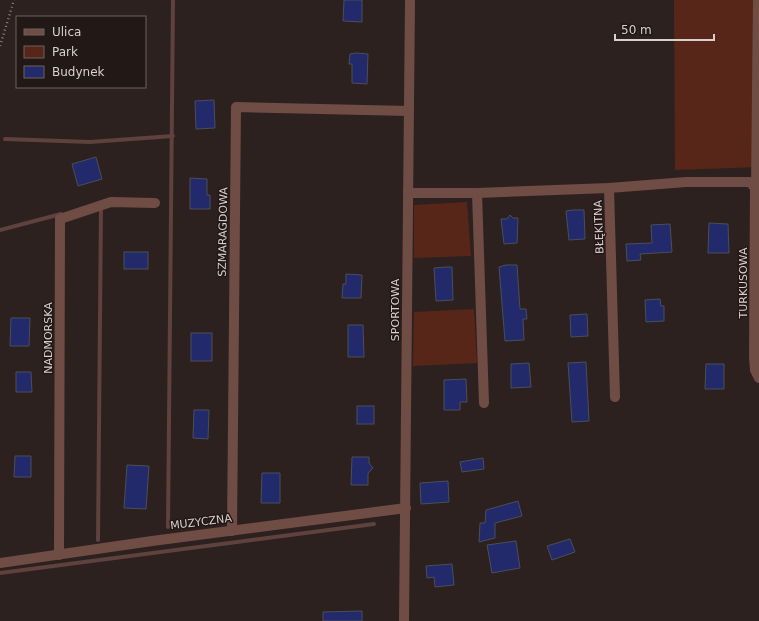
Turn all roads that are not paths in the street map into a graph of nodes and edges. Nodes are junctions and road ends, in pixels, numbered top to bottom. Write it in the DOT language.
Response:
graph roads {
  1 [pos="410,0"];
  2 [pos="757,0"];
  3 [pos="409,110"];
  4 [pos="609,188"];
  5 [pos="755,188"];
  6 [pos="408,193"];
  7 [pos="477,193"];
  8 [pos="155,203"];
  9 [pos="759,378"];
  10 [pos="615,397"];
  11 [pos="484,403"];
  12 [pos="406,508"];
  13 [pos="232,530"];
  14 [pos="59,555"];
  15 [pos="0,563"];
  16 [pos="404,621"];
  1 -- 3 [label="street, SPORTOWA"];
  2 -- 5 [label="lane, TURKUSOWA"];
  3 -- 6 [label="street, SPORTOWA"];
  3 -- 13 [label="street, SZMARAGDOWA"];
  4 -- 5 [label="street"];
  4 -- 7 [label="street, BŁĘKITNA"];
  4 -- 10 [label="street, BŁĘKITNA"];
  5 -- 9 [label="street, TURKUSOWA"];
  6 -- 7 [label="street, BŁĘKITNA"];
  6 -- 12 [label="street, SPORTOWA"];
  7 -- 11 [label="street"];
  8 -- 14 [label="street, NADMORSKA"];
  12 -- 13 [label="street, MUZYCZNA"];
  12 -- 16 [label="street, SPORTOWA"];
  13 -- 14 [label="street, MUZYCZNA"];
  14 -- 15 [label="street, MUZYCZNA"];
}
